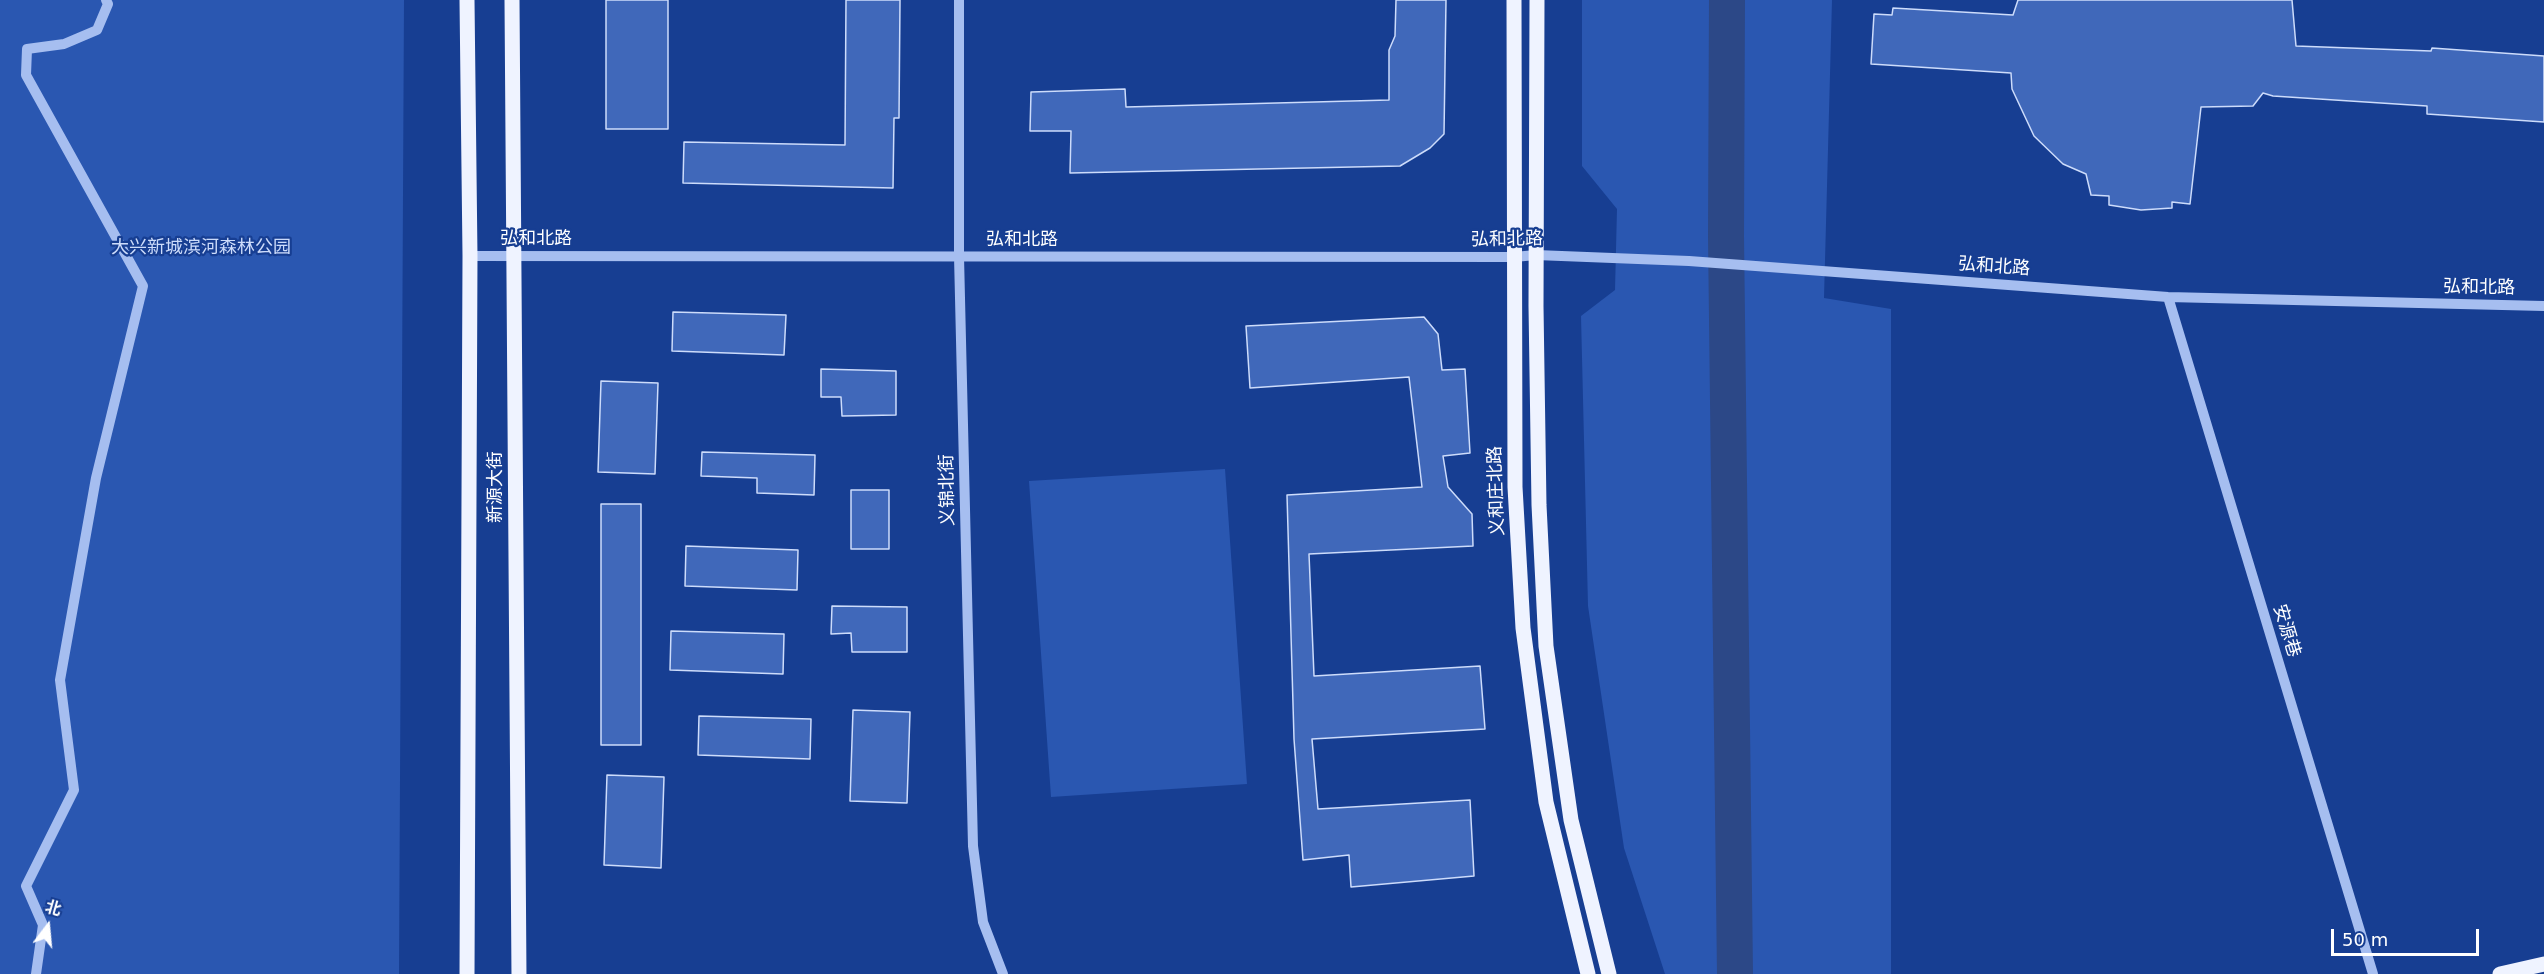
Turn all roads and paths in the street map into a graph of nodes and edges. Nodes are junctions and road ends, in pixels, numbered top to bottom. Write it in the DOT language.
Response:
graph roads {
  1 [pos="106,0"];
  2 [pos="467,0"];
  3 [pos="513,0"];
  4 [pos="959,0"];
  5 [pos="1514,0"];
  6 [pos="1537,0"];
  7 [pos="514,255"];
  8 [pos="1536,255"];
  9 [pos="470,256"];
  10 [pos="959,256"];
  11 [pos="1514,257"];
  12 [pos="2168,297"];
  13 [pos="2544,306"];
  14 [pos="2544,964"];
  15 [pos="36,974"];
  16 [pos="467,974"];
  17 [pos="519,974"];
  18 [pos="1003,974"];
  19 [pos="1588,974"];
  20 [pos="1609,974"];
  21 [pos="2373,974"];
  22 [pos="2500,974"];
  1 -- 15 [label="street"];
  2 -- 9 [label="main road, 新源大街"];
  3 -- 7 [label="main road, 新源大街"];
  4 -- 10 [label="street, 义锦北街"];
  5 -- 11 [label="main road, 义和庄北路"];
  6 -- 8 [label="main road"];
  7 -- 9 [label="street, 弘和北路"];
  7 -- 10 [label="street, 弘和北路"];
  7 -- 17 [label="main road, 新源大街"];
  8 -- 11 [label="street, 弘和北路"];
  8 -- 12 [label="street, 弘和北路"];
  8 -- 20 [label="main road"];
  9 -- 16 [label="main road, 新源大街"];
  10 -- 11 [label="street, 弘和北路"];
  10 -- 18 [label="street, 义锦北街"];
  11 -- 19 [label="main road, 义和庄北路"];
  12 -- 13 [label="street, 弘和北路"];
  12 -- 21 [label="street, 安源巷"];
  14 -- 22 [label="main road"];
}
